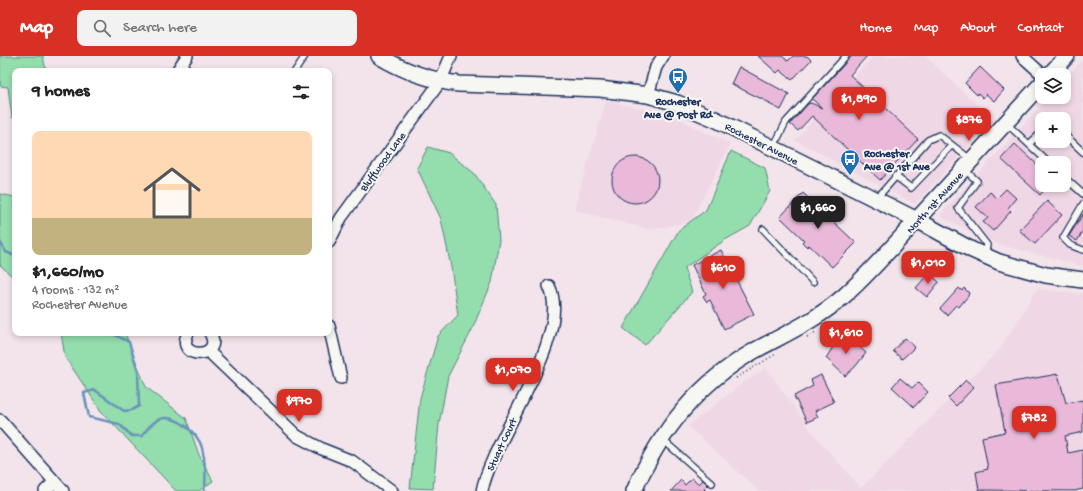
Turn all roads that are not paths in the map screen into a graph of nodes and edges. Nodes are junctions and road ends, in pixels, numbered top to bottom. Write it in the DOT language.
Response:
graph roads {
  1 [pos="187,56"];
  2 [pos="305,56"];
  3 [pos="379,56"];
  4 [pos="451,56"];
  5 [pos="663,56"];
  6 [pos="846,56"];
  7 [pos="1022,56"];
  8 [pos="1067,56"];
  9 [pos="179,68"];
  10 [pos="297,68"];
  11 [pos="1035,68"];
  12 [pos="1056,68"];
  13 [pos="440,82"];
  14 [pos="1035,91"];
  15 [pos="648,95"];
  16 [pos="1006,122"];
  17 [pos="1035,138"];
  18 [pos="1071,141"];
  19 [pos="1029,144"];
  20 [pos="952,145"];
  21 [pos="773,148"];
  22 [pos="1083,152"];
  23 [pos="1042,156"];
  24 [pos="967,165"];
  25 [pos="895,176"];
  26 [pos="1071,183"];
  27 [pos="1083,194"];
  28 [pos="876,200"];
  29 [pos="1083,204"];
  30 [pos="917,220"];
  31 [pos="763,229"];
  32 [pos="332,236"];
  33 [pos="1083,250"];
  34 [pos="985,256"];
  35 [pos="1083,280"];
  36 [pos="813,282"];
  37 [pos="549,286"];
  38 [pos="187,336"];
  39 [pos="211,336"];
  40 [pos="331,336"];
  41 [pos="208,351"];
  42 [pos="341,378"];
  43 [pos="0,420"];
  44 [pos="662,438"];
  45 [pos="54,482"];
  46 [pos="712,483"];
  47 [pos="45,491"];
  48 [pos="63,491"];
  49 [pos="392,491"];
  50 [pos="482,491"];
  51 [pos="634,491"];
  1 -- 9 [label="street"];
  2 -- 10 [label="lane"];
  3 -- 13 [label="main road, Rochester Avenue"];
  4 -- 13 [label="street, Bluffwood Lane"];
  5 -- 15 [label="street"];
  6 -- 21 [label="lane"];
  7 -- 11 [label="street"];
  8 -- 12 [label="main road"];
  13 -- 15 [label="main road, Rochester Avenue"];
  13 -- 32 [label="street, Bluffwood Lane"];
  14 -- 16 [label="main road, North 1st Avenue"];
  15 -- 21 [label="main road, Rochester Avenue"];
  16 -- 19 [label="lane"];
  16 -- 24 [label="main road, North 1st Avenue"];
  17 -- 19 [label="lane"];
  18 -- 22 [label="lane"];
  19 -- 23 [label="lane"];
  20 -- 24 [label="lane"];
  20 -- 25 [label="lane"];
  20 -- 25 [label="lane"];
  21 -- 28 [label="main road, Rochester Avenue"];
  24 -- 30 [label="main road, North 1st Avenue"];
  24 -- 34 [label="lane"];
  25 -- 28 [label="lane"];
  26 -- 27 [label="lane"];
  28 -- 30 [label="main road, Rochester Avenue"];
  29 -- 33 [label="lane"];
  30 -- 34 [label="main road, Rochester Avenue"];
  30 -- 44 [label="main road, North 1st Avenue"];
  31 -- 36 [label="lane"];
  34 -- 35 [label="main road, Rochester Avenue"];
  37 -- 50 [label="street, Stuart Court"];
  38 -- 41 [label="street"];
  39 -- 41 [label="street"];
  40 -- 42 [label="street"];
  41 -- 49 [label="street"];
  43 -- 45 [label="street"];
  44 -- 46 [label="lane"];
  44 -- 51 [label="main road, North 1st Avenue"];
  45 -- 47 [label="street"];
  45 -- 48 [label="street"];
}
